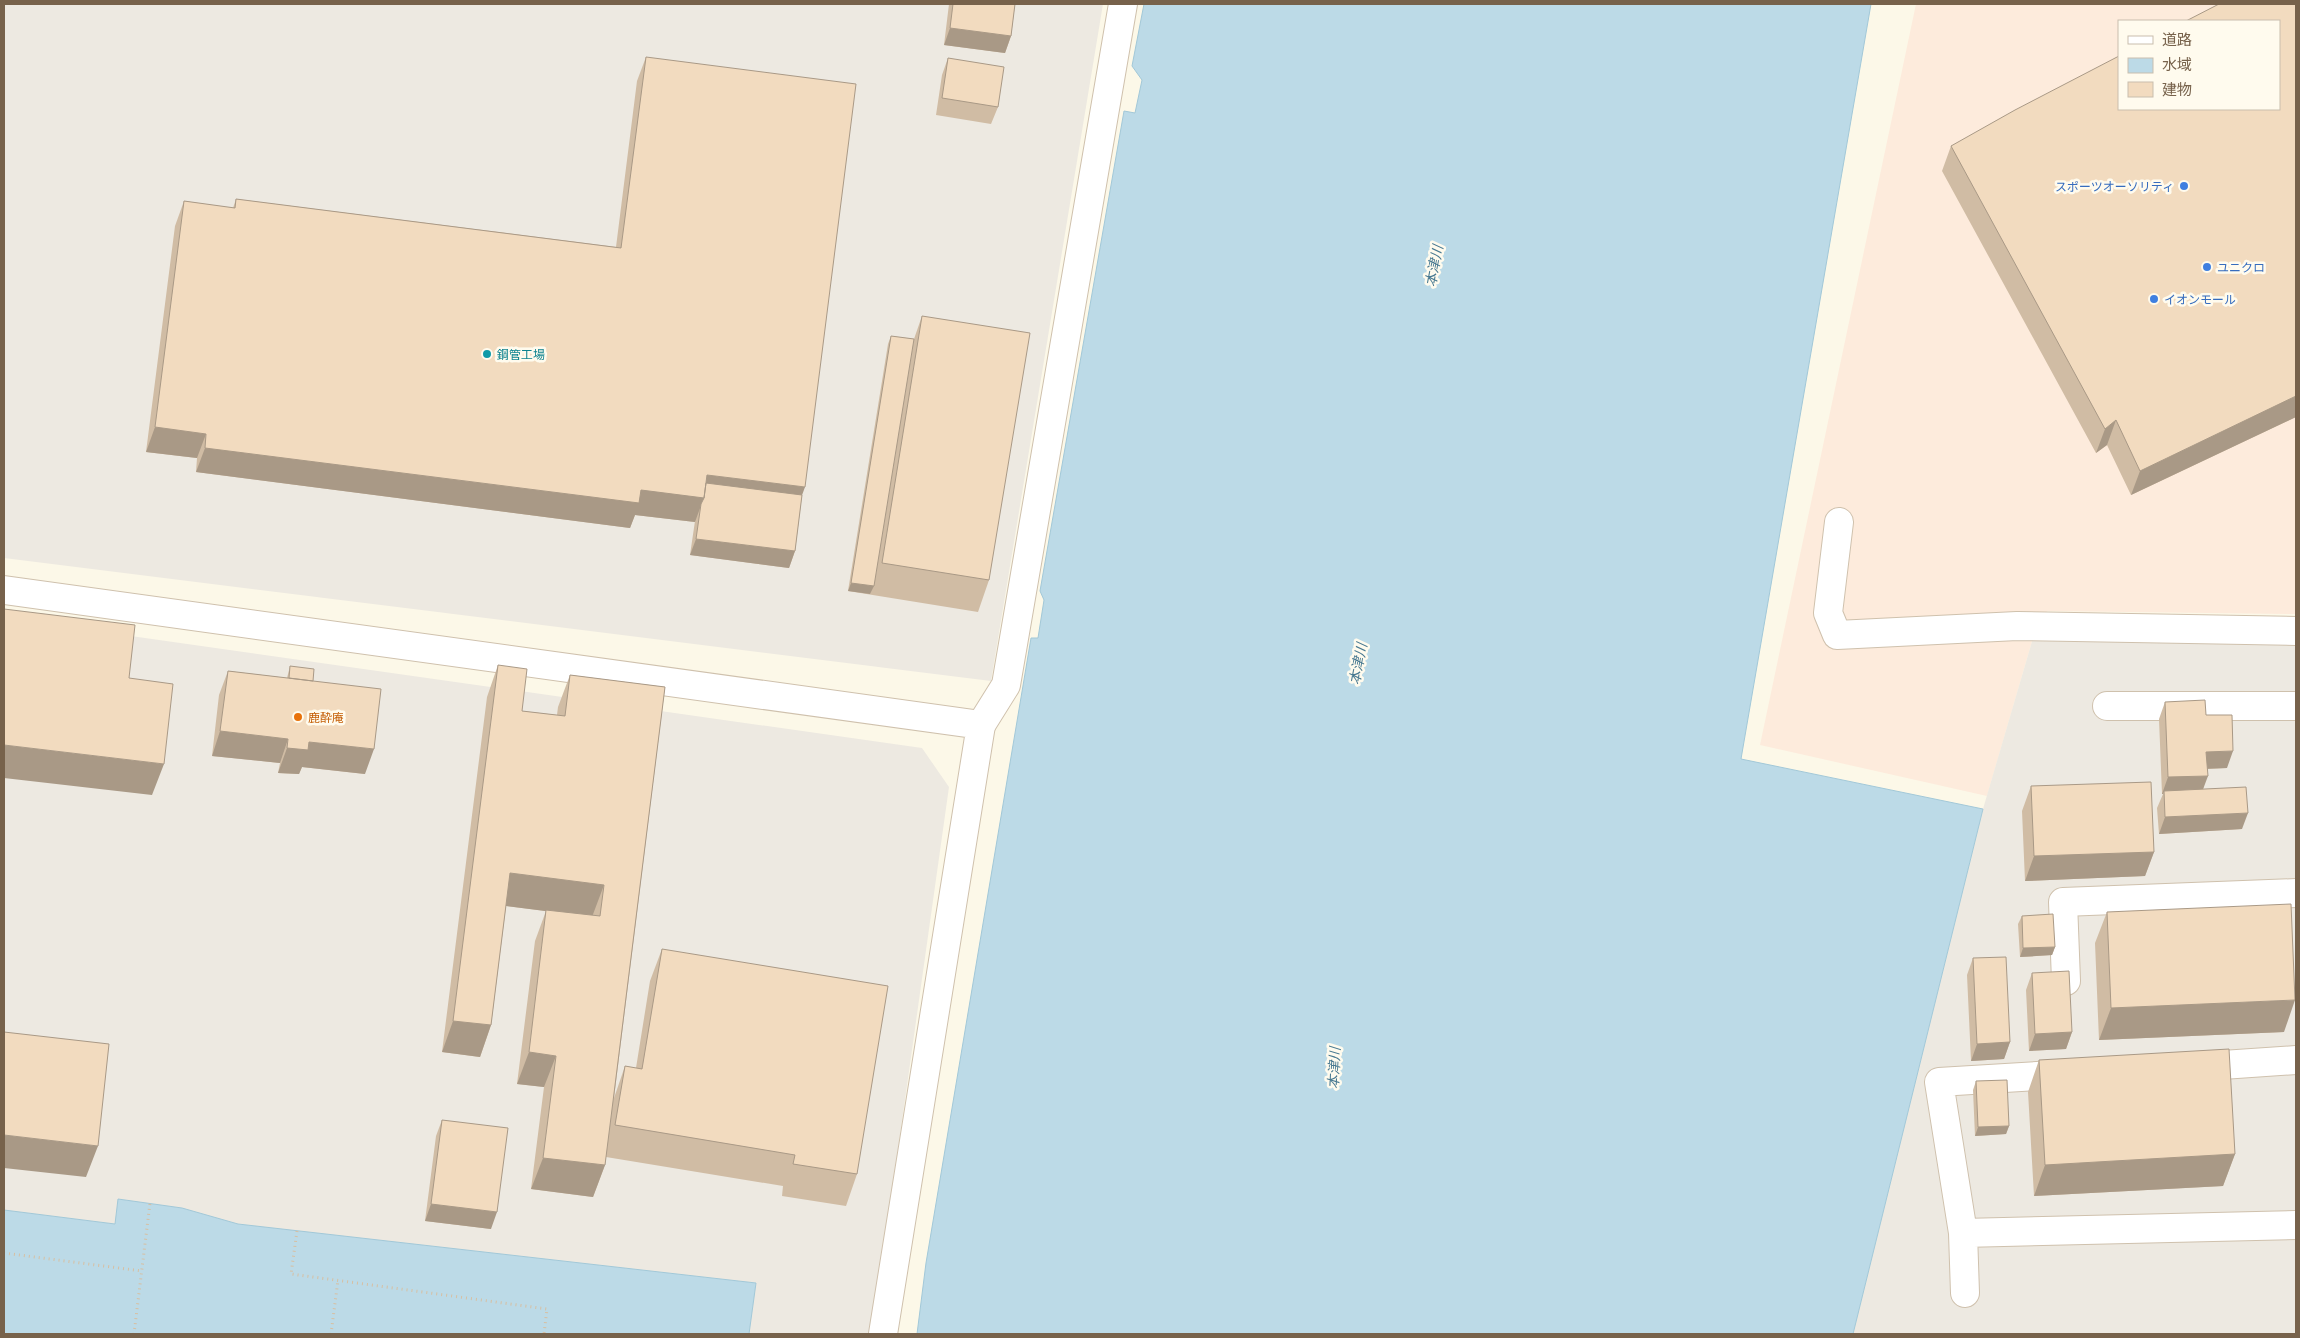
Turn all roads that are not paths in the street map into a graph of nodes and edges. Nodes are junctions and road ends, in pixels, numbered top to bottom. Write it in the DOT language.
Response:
graph roads {
  1 [pos="1123,4"];
  2 [pos="1839,522"];
  3 [pos="4,590"];
  4 [pos="2296,631"];
  5 [pos="2106,706"];
  6 [pos="2296,706"];
  7 [pos="981,726"];
  8 [pos="2296,893"];
  9 [pos="2066,981"];
  10 [pos="2296,1060"];
  11 [pos="2167,1068"];
  12 [pos="2098,1072"];
  13 [pos="2296,1225"];
  14 [pos="1962,1233"];
  15 [pos="1965,1293"];
  16 [pos="883,1334"];
  1 -- 7 [label="street"];
  2 -- 4 [label="street"];
  3 -- 7 [label="street"];
  5 -- 6 [label="street"];
  7 -- 16 [label="street"];
  8 -- 9 [label="street"];
  10 -- 11 [label="street"];
  12 -- 14 [label="street"];
  13 -- 14 [label="street"];
  14 -- 15 [label="street"];
}
